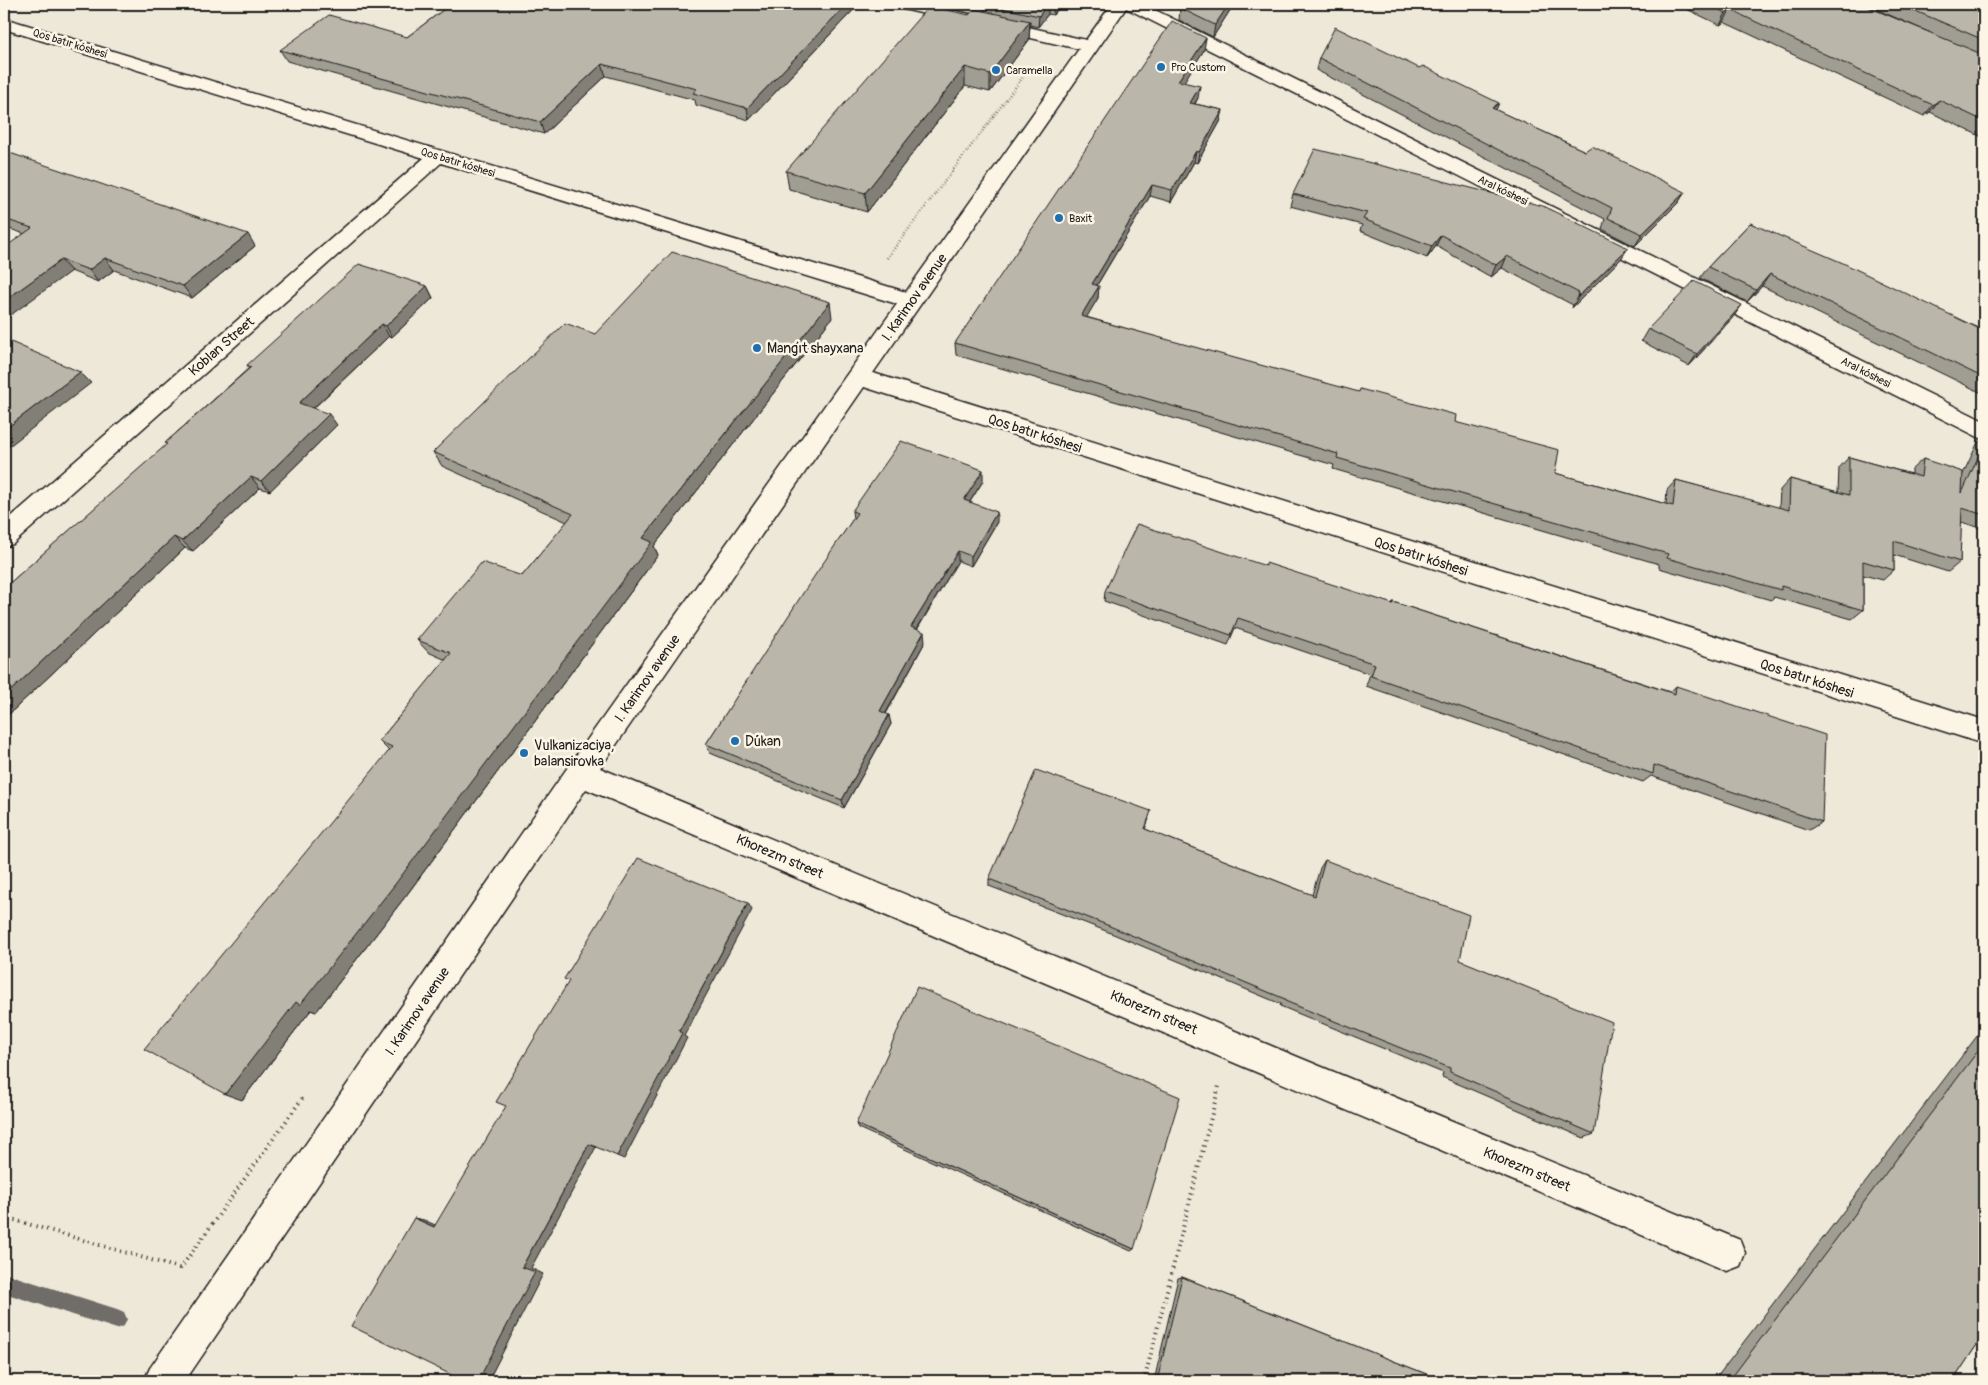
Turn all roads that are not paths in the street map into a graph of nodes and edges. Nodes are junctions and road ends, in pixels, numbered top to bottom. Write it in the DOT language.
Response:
graph roads {
  1 [pos="903,4"];
  2 [pos="1120,4"];
  3 [pos="1130,4"];
  4 [pos="4,23"];
  5 [pos="1089,46"];
  6 [pos="438,156"];
  7 [pos="911,301"];
  8 [pos="859,377"];
  9 [pos="1984,431"];
  10 [pos="4,537"];
  11 [pos="1984,732"];
  12 [pos="580,772"];
  13 [pos="1727,1253"];
  14 [pos="163,1381"];
  1 -- 5 [label="street"];
  2 -- 5 [label="street, I. Karimov avenue"];
  3 -- 9 [label="street, Aral kóshesi"];
  4 -- 6 [label="street, Qos batır kóshesi"];
  5 -- 7 [label="street, I. Karimov avenue"];
  6 -- 7 [label="street, Qos batır kóshesi"];
  6 -- 10 [label="street, Koblan Street"];
  7 -- 8 [label="street, I. Karimov avenue"];
  8 -- 11 [label="street, Qos batır kóshesi"];
  8 -- 12 [label="street, I. Karimov avenue"];
  12 -- 13 [label="street, Khorezm street"];
  12 -- 14 [label="street, I. Karimov avenue"];
}
